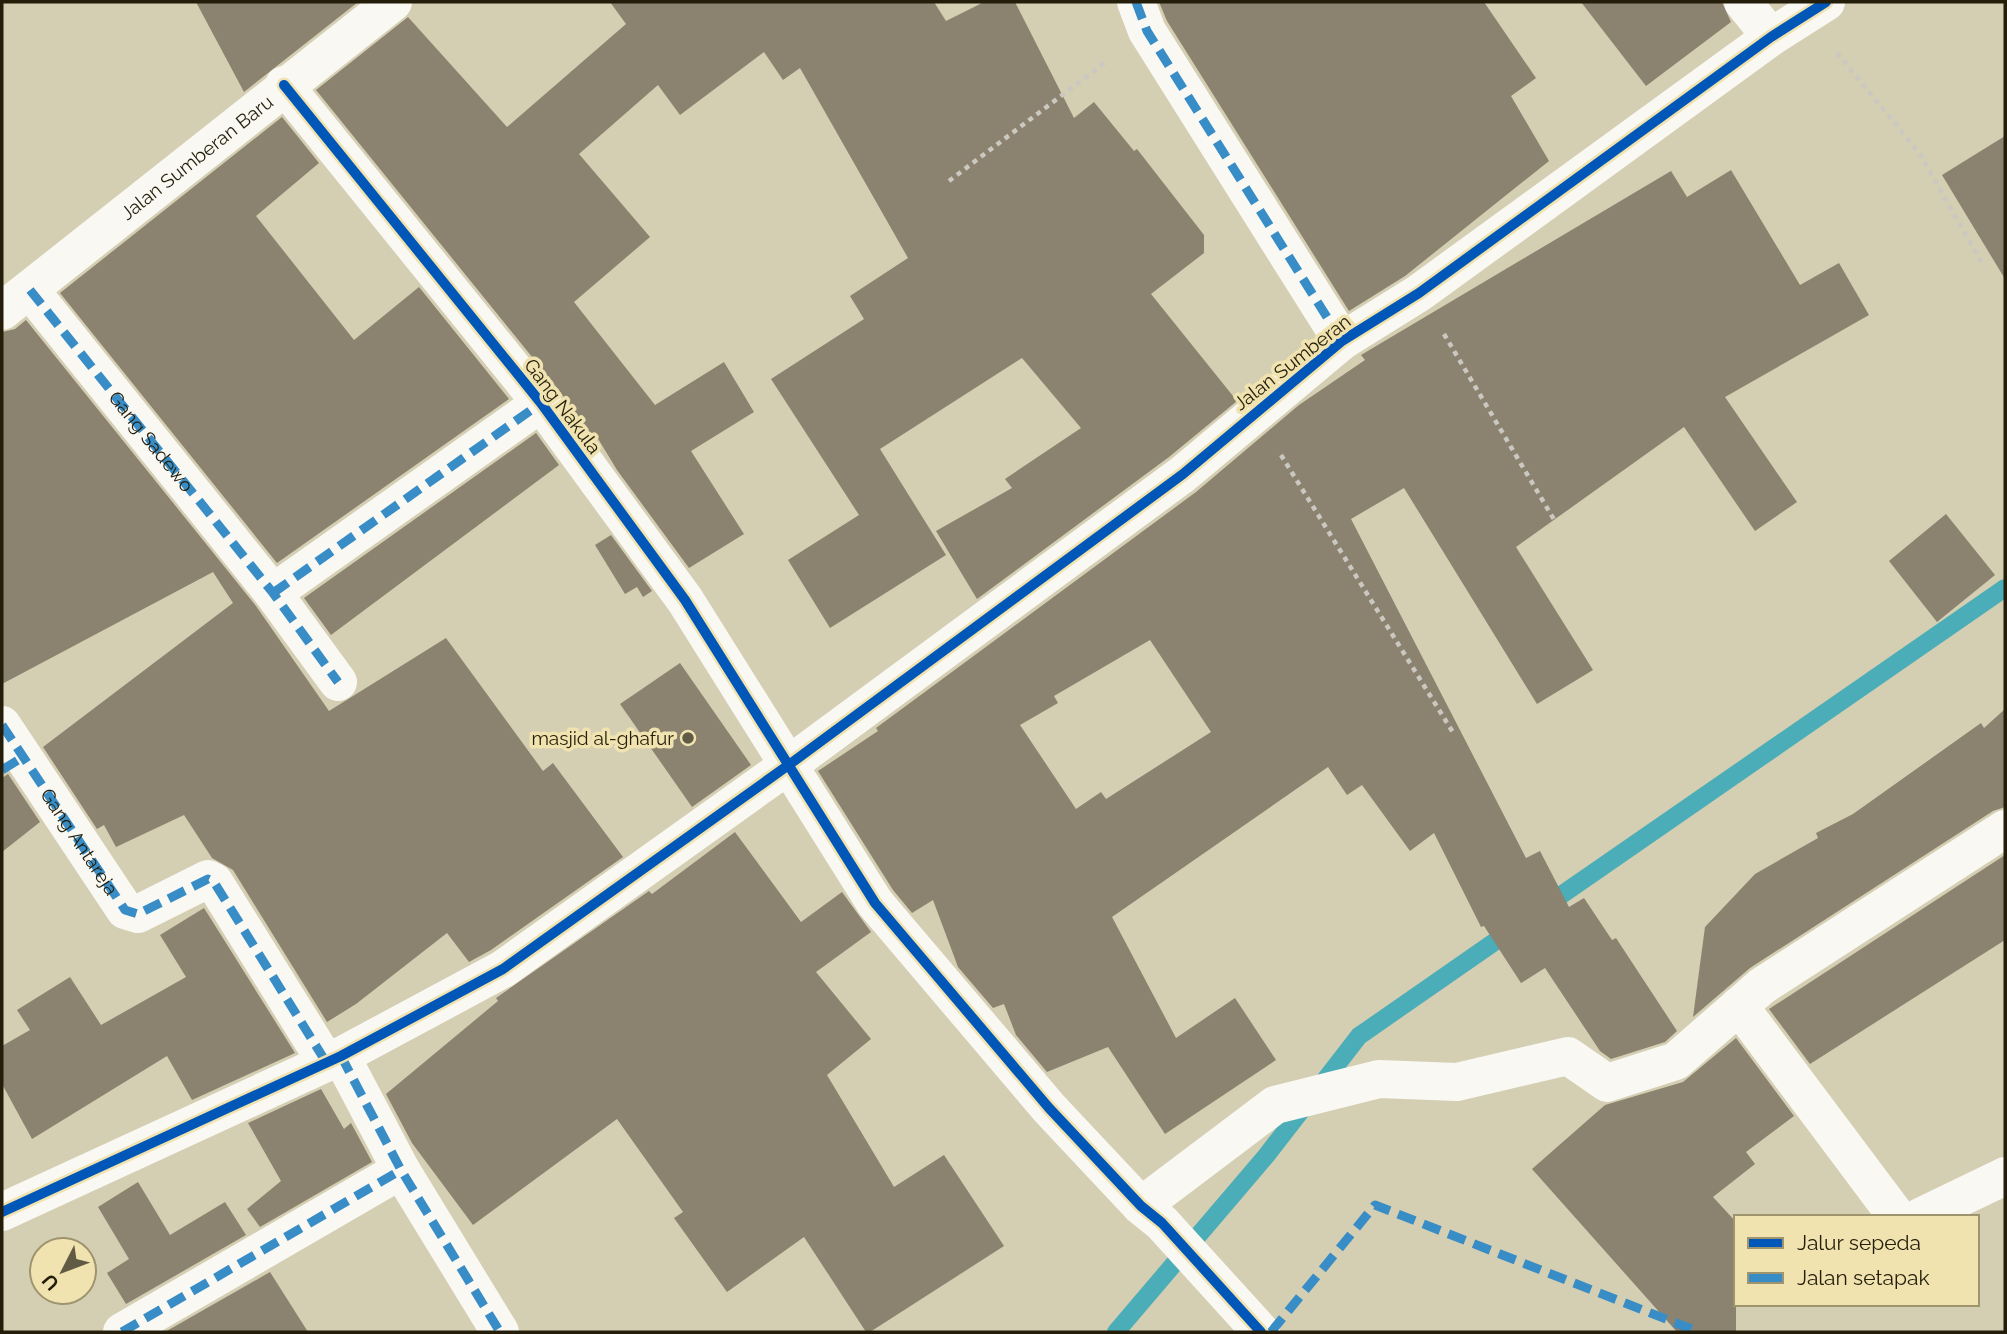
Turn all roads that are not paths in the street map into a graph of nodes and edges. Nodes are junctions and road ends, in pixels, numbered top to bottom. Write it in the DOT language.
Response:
graph roads {
  1 [pos="393,2"];
  2 [pos="1743,2"];
  3 [pos="1816,8"];
  4 [pos="1141,16"];
  5 [pos="1771,37"];
  6 [pos="284,85"];
  7 [pos="16,301"];
  8 [pos="1342,341"];
  9 [pos="541,403"];
  10 [pos="273,593"];
  11 [pos="338,682"];
  12 [pos="2,725"];
  13 [pos="12,763"];
  14 [pos="790,765"];
  15 [pos="2005,829"];
  16 [pos="1739,1006"];
  17 [pos="333,1059"];
  18 [pos="401,1170"];
  19 [pos="2005,1176"];
  20 [pos="2,1212"];
  21 [pos="1152,1214"];
  22 [pos="1896,1215"];
  23 [pos="1924,1215"];
  24 [pos="122,1332"];
  25 [pos="500,1332"];
  26 [pos="1261,1332"];
  1 -- 6 [label="street, Jalan Sumberan Baru"];
  2 -- 5 [label="street"];
  3 -- 5 [label="street, Jalan Sumberan"];
  4 -- 8 [label="street"];
  5 -- 8 [label="street, Jalan Sumberan"];
  6 -- 7 [label="street, Jalan Sumberan Baru"];
  6 -- 9 [label="street, Gang Nakula"];
  7 -- 10 [label="street, Gang Sadewo"];
  8 -- 14 [label="street, Jalan Sumberan"];
  9 -- 10 [label="street"];
  9 -- 14 [label="street, Gang Nakula"];
  10 -- 11 [label="street, Gang Sadewo"];
  12 -- 13 [label="street, Gang Antareja"];
  13 -- 17 [label="street, Gang Antareja"];
  14 -- 17 [label="street, Jalan Sumberan"];
  14 -- 21 [label="street, Gang Nakula"];
  15 -- 16 [label="street"];
  16 -- 21 [label="street"];
  16 -- 22 [label="street"];
  17 -- 18 [label="street"];
  17 -- 20 [label="street, Jalan Sumberan"];
  18 -- 24 [label="street"];
  18 -- 25 [label="street"];
  19 -- 23 [label="street"];
  21 -- 26 [label="street, Gang Nakula"];
}
